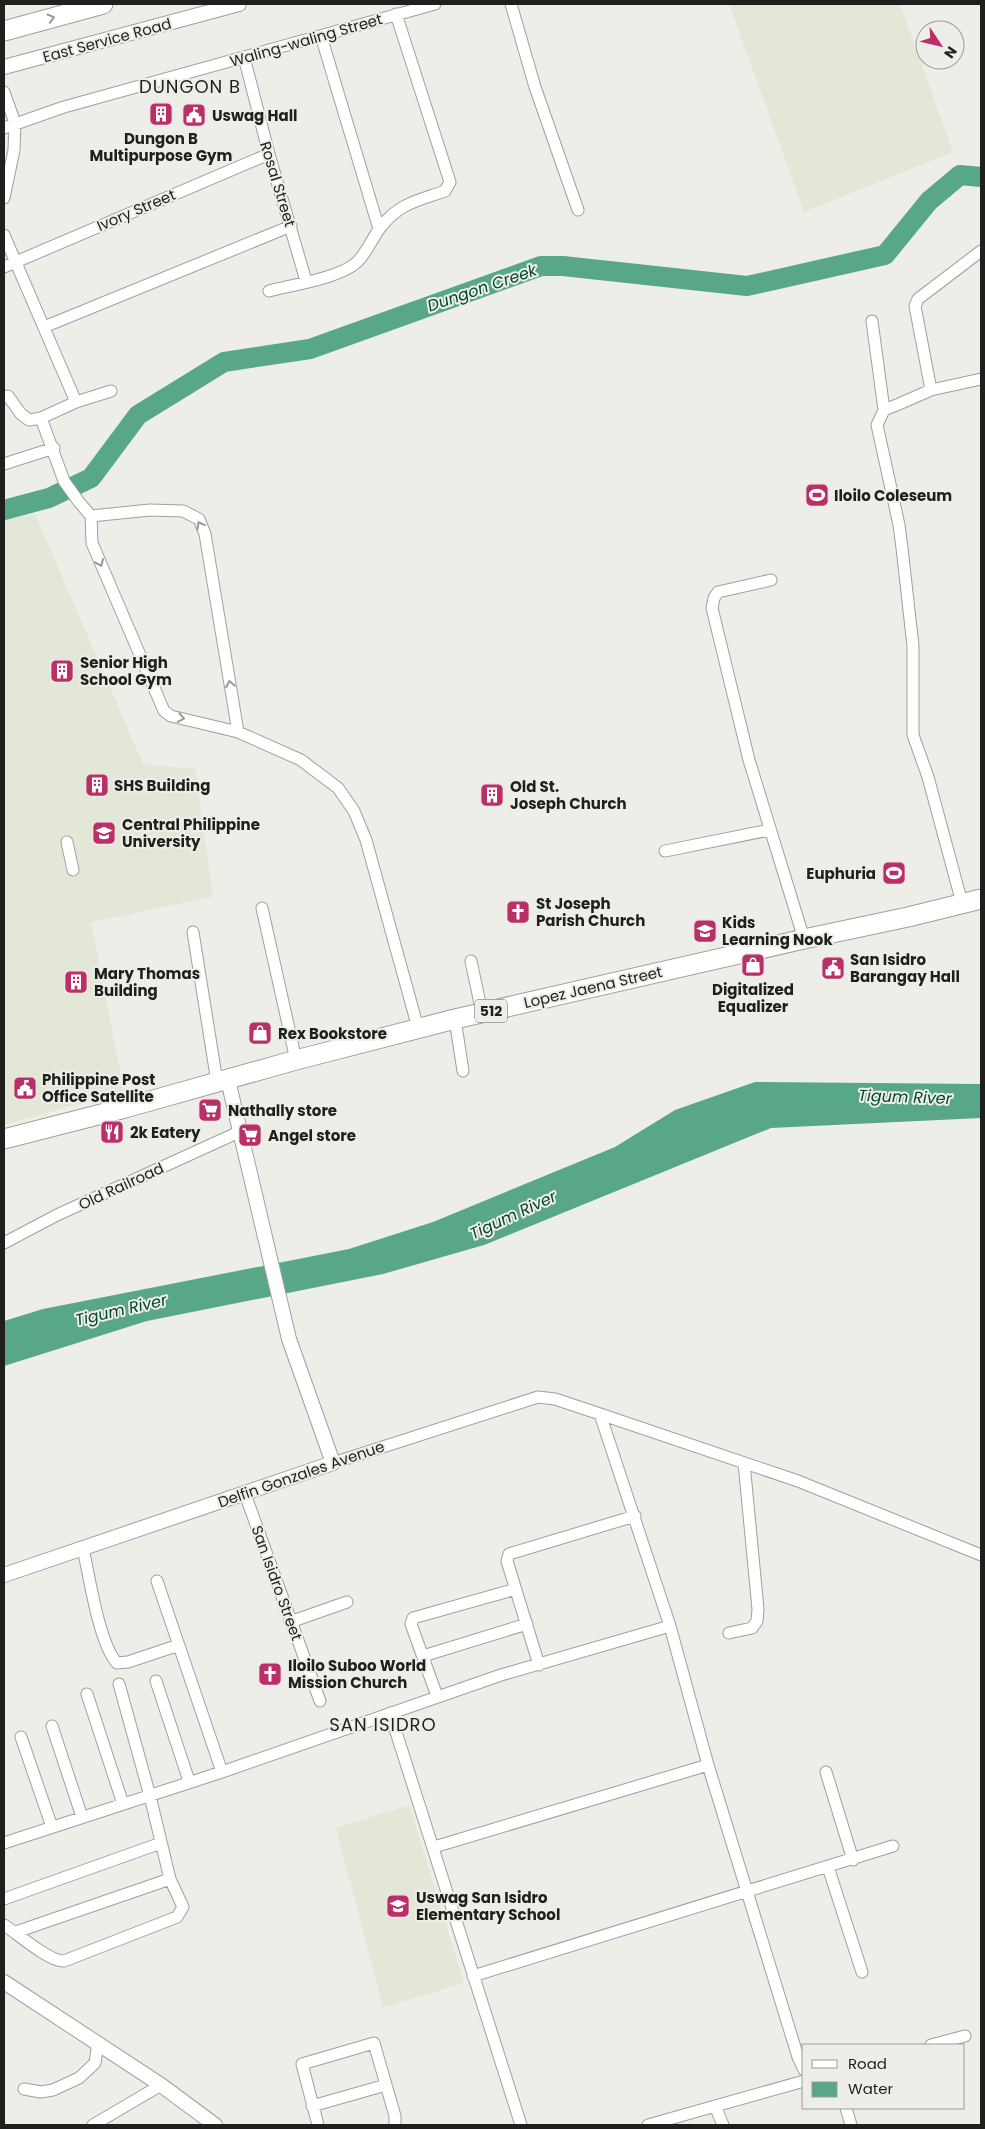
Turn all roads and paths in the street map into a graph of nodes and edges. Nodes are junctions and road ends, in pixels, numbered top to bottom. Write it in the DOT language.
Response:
graph roads {
  1 [pos="103,4"];
  2 [pos="239,4"];
  3 [pos="435,4"];
  4 [pos="511,4"];
  5 [pos="396,14"];
  6 [pos="4,32"];
  7 [pos="321,36"];
  8 [pos="244,57"];
  9 [pos="4,68"];
  10 [pos="4,92"];
  11 [pos="9,125"];
  12 [pos="268,154"];
  13 [pos="4,198"];
  14 [pos="578,210"];
  15 [pos="291,226"];
  16 [pos="379,229"];
  17 [pos="4,235"];
  18 [pos="981,251"];
  19 [pos="16,261"];
  20 [pos="4,267"];
  21 [pos="306,281"];
  22 [pos="269,291"];
  23 [pos="872,321"];
  24 [pos="44,327"];
  25 [pos="981,379"];
  26 [pos="931,390"];
  27 [pos="110,391"];
  28 [pos="4,397"];
  29 [pos="76,402"];
  30 [pos="884,410"];
  31 [pos="42,418"];
  32 [pos="54,448"];
  33 [pos="4,464"];
  34 [pos="91,516"];
  35 [pos="771,580"];
  36 [pos="238,732"];
  37 [pos="769,830"];
  38 [pos="67,842"];
  39 [pos="664,851"];
  40 [pos="73,870"];
  41 [pos="981,899"];
  42 [pos="962,903"];
  43 [pos="262,908"];
  44 [pos="192,932"];
  45 [pos="804,939"];
  46 [pos="471,961"];
  47 [pos="482,1013"];
  48 [pos="455,1019"];
  49 [pos="418,1028"];
  50 [pos="296,1060"];
  51 [pos="463,1071"];
  52 [pos="223,1081"];
  53 [pos="239,1132"];
  54 [pos="4,1139"];
  55 [pos="4,1244"];
  56 [pos="600,1414"];
  57 [pos="333,1463"];
  58 [pos="744,1463"];
  59 [pos="245,1494"];
  60 [pos="635,1516"];
  61 [pos="83,1548"];
  62 [pos="981,1555"];
  63 [pos="4,1575"];
  64 [pos="157,1582"];
  65 [pos="516,1588"];
  66 [pos="347,1602"];
  67 [pos="290,1622"];
  68 [pos="527,1624"];
  69 [pos="670,1626"];
  70 [pos="729,1633"];
  71 [pos="179,1645"];
  72 [pos="423,1656"];
  73 [pos="540,1666"];
  74 [pos="156,1681"];
  75 [pos="118,1684"];
  76 [pos="87,1694"];
  77 [pos="437,1696"];
  78 [pos="320,1701"];
  79 [pos="390,1713"];
  80 [pos="52,1726"];
  81 [pos="21,1737"];
  82 [pos="708,1765"];
  83 [pos="222,1772"];
  84 [pos="826,1772"];
  85 [pos="189,1781"];
  86 [pos="150,1796"];
  87 [pos="124,1804"];
  88 [pos="82,1817"];
  89 [pos="52,1827"];
  90 [pos="4,1843"];
  91 [pos="161,1843"];
  92 [pos="893,1846"];
  93 [pos="434,1847"];
  94 [pos="852,1860"];
  95 [pos="828,1867"];
  96 [pos="170,1879"];
  97 [pos="747,1893"];
  98 [pos="4,1899"];
  99 [pos="4,1925"];
  100 [pos="16,1932"];
  101 [pos="862,1972"];
  102 [pos="473,1976"];
  103 [pos="4,1982"];
  104 [pos="965,2036"];
  105 [pos="98,2042"];
  106 [pos="935,2044"];
  107 [pos="802,2064"];
  108 [pos="802,2082"];
  109 [pos="161,2084"];
  110 [pos="386,2085"];
  111 [pos="24,2089"];
  112 [pos="312,2106"];
  113 [pos="715,2106"];
  114 [pos="846,2109"];
  115 [pos="655,2124"];
  116 [pos="93,2125"];
  117 [pos="215,2125"];
  118 [pos="318,2125"];
  119 [pos="395,2125"];
  120 [pos="521,2125"];
  121 [pos="723,2125"];
  122 [pos="851,2125"];
  6 -- 1 [label="main road, one-way"];
  2 -- 9 [label="street, East Service Road"];
  3 -- 5 [label="street, Waling-waling Street"];
  4 -- 14 [label="street"];
  5 -- 7 [label="street, Waling-waling Street"];
  5 -- 16 [label="street"];
  7 -- 8 [label="street, Waling-waling Street"];
  7 -- 16 [label="street"];
  8 -- 11 [label="street, Waling-waling Street"];
  8 -- 12 [label="street, Rosal Street"];
  10 -- 11 [label="street"];
  11 -- 13 [label="street"];
  12 -- 15 [label="street, Rosal Street"];
  12 -- 19 [label="street, Ivory Street"];
  15 -- 21 [label="street, Rosal Street"];
  15 -- 24 [label="street"];
  16 -- 21 [label="street"];
  17 -- 19 [label="street"];
  18 -- 26 [label="street"];
  19 -- 20 [label="street, Ivory Street"];
  19 -- 24 [label="street"];
  21 -- 22 [label="street"];
  23 -- 30 [label="street"];
  24 -- 29 [label="street"];
  25 -- 26 [label="street"];
  26 -- 30 [label="street"];
  27 -- 29 [label="street"];
  28 -- 31 [label="street"];
  29 -- 31 [label="street"];
  30 -- 42 [label="street"];
  31 -- 32 [label="street"];
  32 -- 33 [label="street"];
  32 -- 34 [label="street"];
  34 -- 36 [label="street, one-way"];
  36 -- 34 [label="street, one-way"];
  35 -- 37 [label="street"];
  36 -- 49 [label="street"];
  37 -- 39 [label="street"];
  37 -- 45 [label="street"];
  38 -- 40 [label="street"];
  41 -- 42 [label="main road, Lopez Jaena Street / 512"];
  42 -- 45 [label="main road, Lopez Jaena Street / 512"];
  43 -- 50 [label="street"];
  44 -- 52 [label="street"];
  45 -- 47 [label="main road, Lopez Jaena Street / 512"];
  46 -- 47 [label="street"];
  47 -- 48 [label="main road, Lopez Jaena Street / 512"];
  48 -- 49 [label="main road, Lopez Jaena Street / 512"];
  48 -- 51 [label="street"];
  49 -- 50 [label="main road, Lopez Jaena Street / 512"];
  50 -- 52 [label="main road, Lopez Jaena Street / 512"];
  52 -- 53 [label="street"];
  52 -- 54 [label="main road, Lopez Jaena Street / 512"];
  53 -- 55 [label="street, Old Railroad"];
  53 -- 57 [label="street"];
  56 -- 57 [label="street, Delfin Gonzales Avenue"];
  56 -- 58 [label="street, Delfin Gonzales Avenue"];
  56 -- 60 [label="street"];
  57 -- 59 [label="street, Delfin Gonzales Avenue"];
  58 -- 62 [label="street, Delfin Gonzales Avenue"];
  58 -- 70 [label="street"];
  59 -- 61 [label="street, Delfin Gonzales Avenue"];
  59 -- 67 [label="street, San Isidro Street"];
  60 -- 65 [label="street"];
  60 -- 69 [label="street"];
  61 -- 63 [label="street, Delfin Gonzales Avenue"];
  61 -- 71 [label="street"];
  64 -- 71 [label="street"];
  65 -- 68 [label="street"];
  65 -- 72 [label="street"];
  66 -- 67 [label="street"];
  67 -- 78 [label="street, San Isidro Street"];
  68 -- 72 [label="street"];
  68 -- 73 [label="street"];
  69 -- 73 [label="street"];
  69 -- 82 [label="street"];
  71 -- 83 [label="street"];
  72 -- 77 [label="street"];
  73 -- 77 [label="street"];
  74 -- 85 [label="street"];
  75 -- 86 [label="street"];
  76 -- 87 [label="street"];
  77 -- 79 [label="street"];
  79 -- 83 [label="street"];
  79 -- 93 [label="street"];
  80 -- 88 [label="street"];
  81 -- 89 [label="street"];
  82 -- 93 [label="street"];
  82 -- 97 [label="street"];
  83 -- 85 [label="street"];
  84 -- 94 [label="street"];
  85 -- 86 [label="street"];
  86 -- 87 [label="street"];
  86 -- 91 [label="street"];
  87 -- 88 [label="street"];
  88 -- 89 [label="street"];
  89 -- 90 [label="street"];
  91 -- 96 [label="street"];
  91 -- 98 [label="street"];
  92 -- 94 [label="street"];
  93 -- 102 [label="street"];
  94 -- 95 [label="street"];
  95 -- 97 [label="street"];
  95 -- 101 [label="street"];
  96 -- 100 [label="street"];
  96 -- 100 [label="street"];
  97 -- 102 [label="street"];
  97 -- 107 [label="street"];
  99 -- 100 [label="street"];
  102 -- 120 [label="street"];
  103 -- 105 [label="street"];
  104 -- 106 [label="street"];
  105 -- 109 [label="street"];
  105 -- 111 [label="street"];
  108 -- 113 [label="street"];
  109 -- 116 [label="street"];
  109 -- 117 [label="street"];
  110 -- 112 [label="street"];
  110 -- 112 [label="street"];
  110 -- 119 [label="street"];
  112 -- 118 [label="street"];
  113 -- 115 [label="street"];
  113 -- 121 [label="street"];
  114 -- 122 [label="street"];
}
